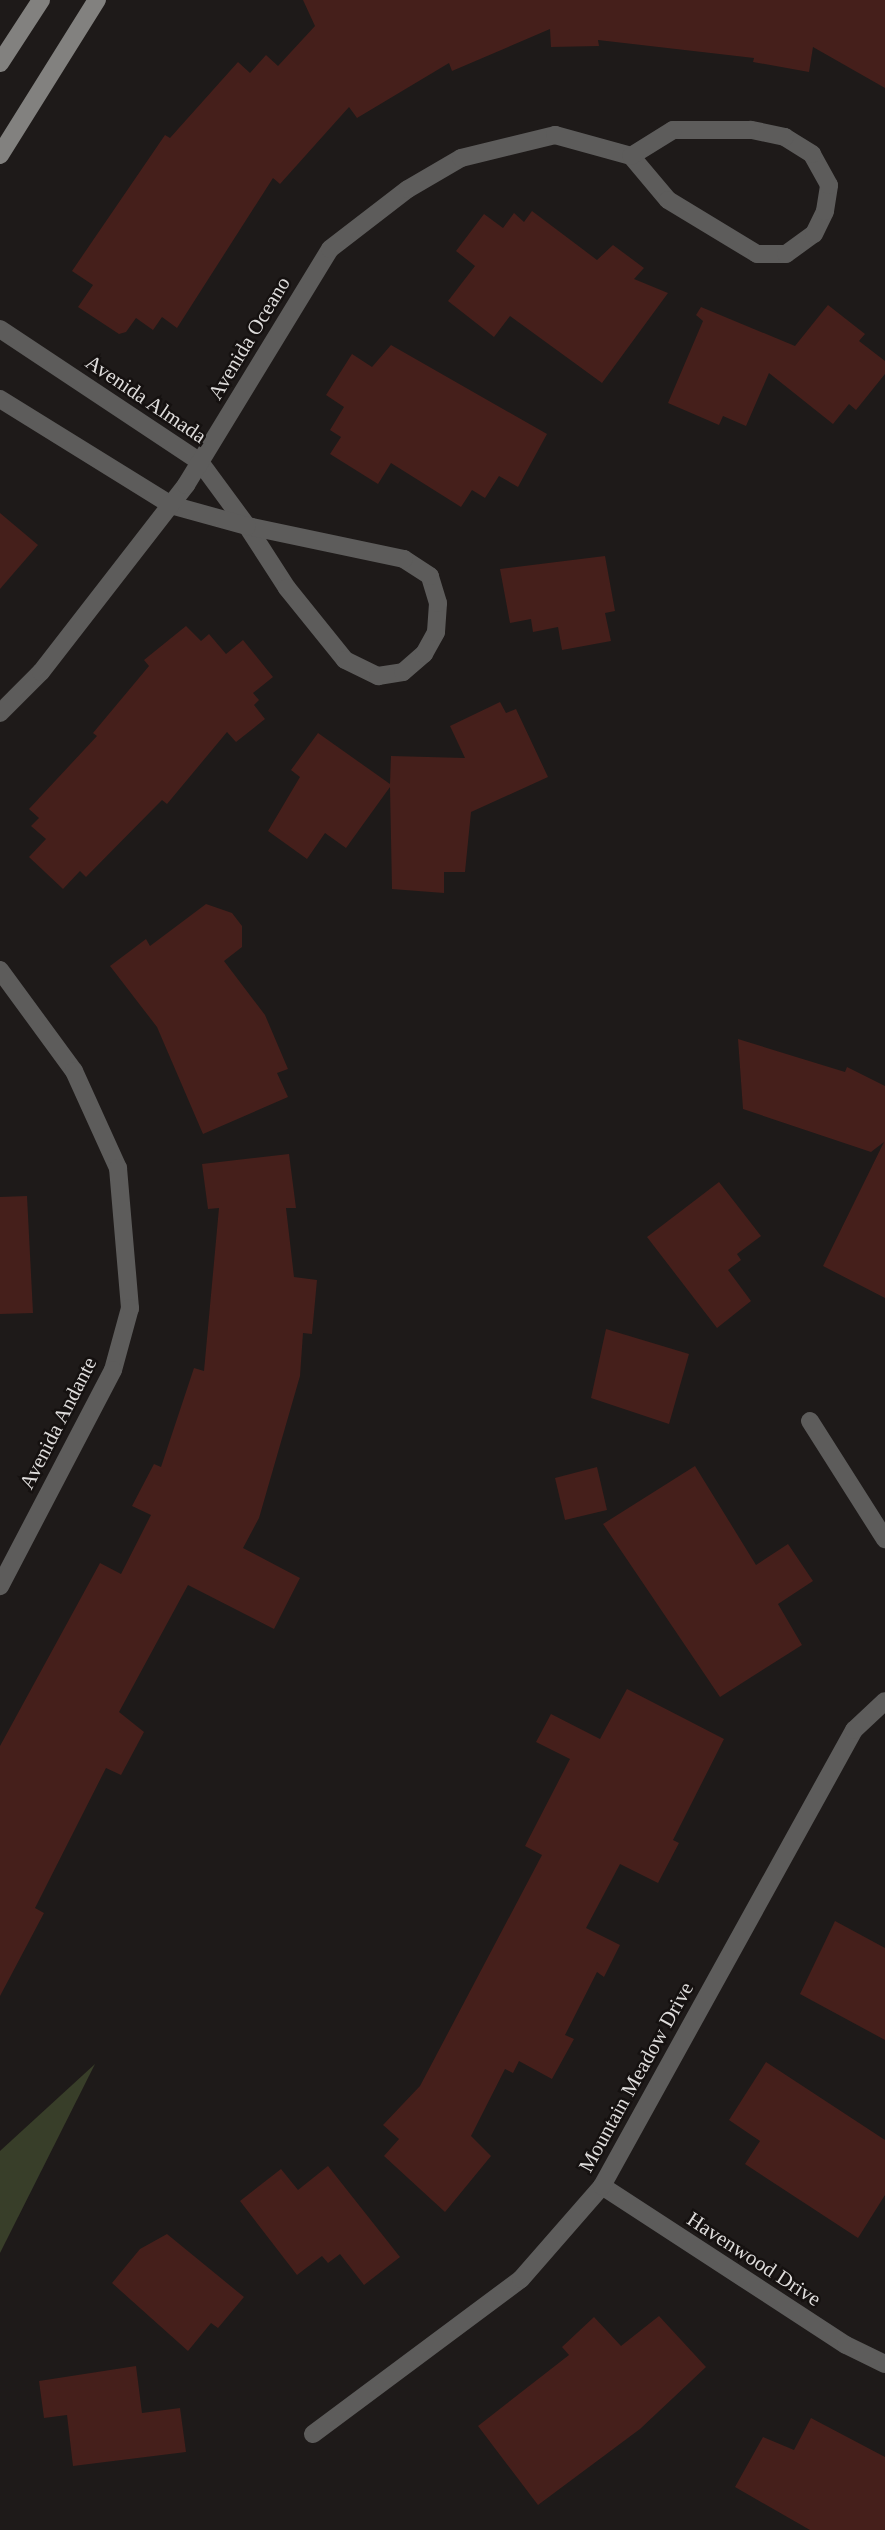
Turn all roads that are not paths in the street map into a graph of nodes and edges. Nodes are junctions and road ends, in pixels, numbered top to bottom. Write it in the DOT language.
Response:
graph roads {
  1 [pos="41,0"];
  2 [pos="97,0"];
  3 [pos="0,63"];
  4 [pos="0,155"];
  5 [pos="631,156"];
  6 [pos="0,329"];
  7 [pos="0,399"];
  8 [pos="200,462"];
  9 [pos="171,505"];
  10 [pos="247,526"];
  11 [pos="0,713"];
  12 [pos="0,970"];
  13 [pos="810,1421"];
  14 [pos="885,1539"];
  15 [pos="0,1586"];
  16 [pos="885,1701"];
  17 [pos="602,2186"];
  18 [pos="885,2364"];
  19 [pos="313,2434"];
  1 -- 3 [label="street"];
  2 -- 4 [label="street"];
  5 -- 5 [label="street"];
  5 -- 8 [label="street, Avenida Oceano"];
  6 -- 8 [label="street, Avenida Almada"];
  7 -- 9 [label="street, Avenida Almada"];
  8 -- 9 [label="street, Avenida Oceano"];
  8 -- 10 [label="street, Avenida Almada"];
  9 -- 10 [label="street, Avenida Almada"];
  9 -- 11 [label="street, Avenida Oceano"];
  10 -- 10 [label="street, Avenida Almada"];
  12 -- 15 [label="street, Avenida Andante"];
  13 -- 14 [label="street"];
  16 -- 17 [label="street, Mountain Meadow Drive"];
  17 -- 18 [label="street, Havenwood Drive"];
  17 -- 19 [label="street, Mountain Meadow Drive"];
}
